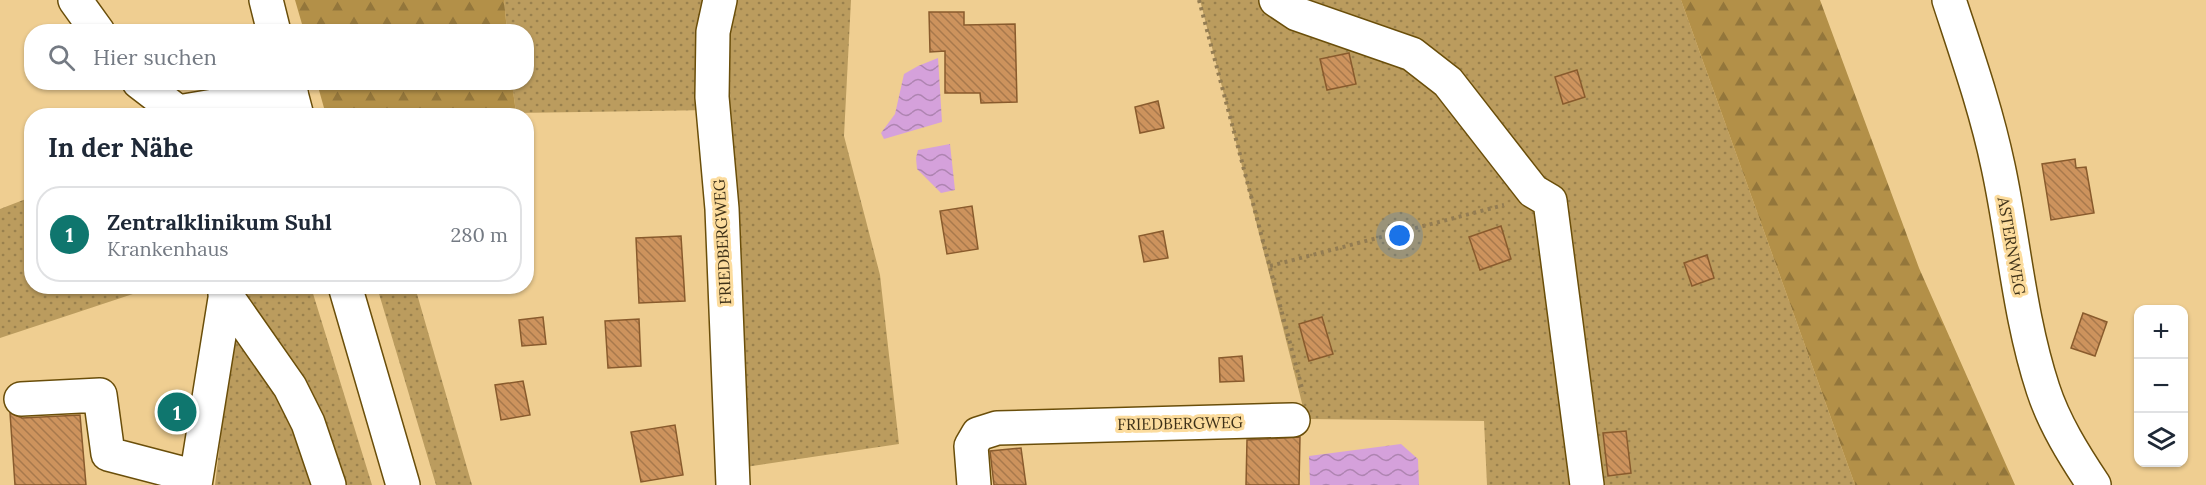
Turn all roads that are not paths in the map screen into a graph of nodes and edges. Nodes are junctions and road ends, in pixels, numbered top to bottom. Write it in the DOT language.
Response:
graph roads {
  1 [pos="75,0"];
  2 [pos="266,0"];
  3 [pos="720,0"];
  4 [pos="1276,0"];
  5 [pos="1949,0"];
  6 [pos="92,24"];
  7 [pos="272,24"];
  8 [pos="149,90"];
  9 [pos="292,97"];
  10 [pos="173,108"];
  11 [pos="208,108"];
  12 [pos="225,294"];
  13 [pos="229,294"];
  14 [pos="347,294"];
  15 [pos="21,399"];
  16 [pos="1293,420"];
  17 [pos="195,481"];
  18 [pos="329,485"];
  19 [pos="403,485"];
  20 [pos="733,485"];
  21 [pos="974,485"];
  22 [pos="1587,485"];
  23 [pos="2094,485"];
  1 -- 6 [label="street"];
  2 -- 7 [label="street"];
  3 -- 20 [label="street, FRIEDBERGWEG"];
  4 -- 22 [label="street"];
  5 -- 23 [label="street, ASTERNWEG"];
  8 -- 10 [label="street"];
  9 -- 11 [label="street"];
  12 -- 17 [label="street"];
  13 -- 18 [label="street"];
  14 -- 19 [label="street"];
  15 -- 17 [label="street"];
  16 -- 21 [label="street, FRIEDBERGWEG"];
}
